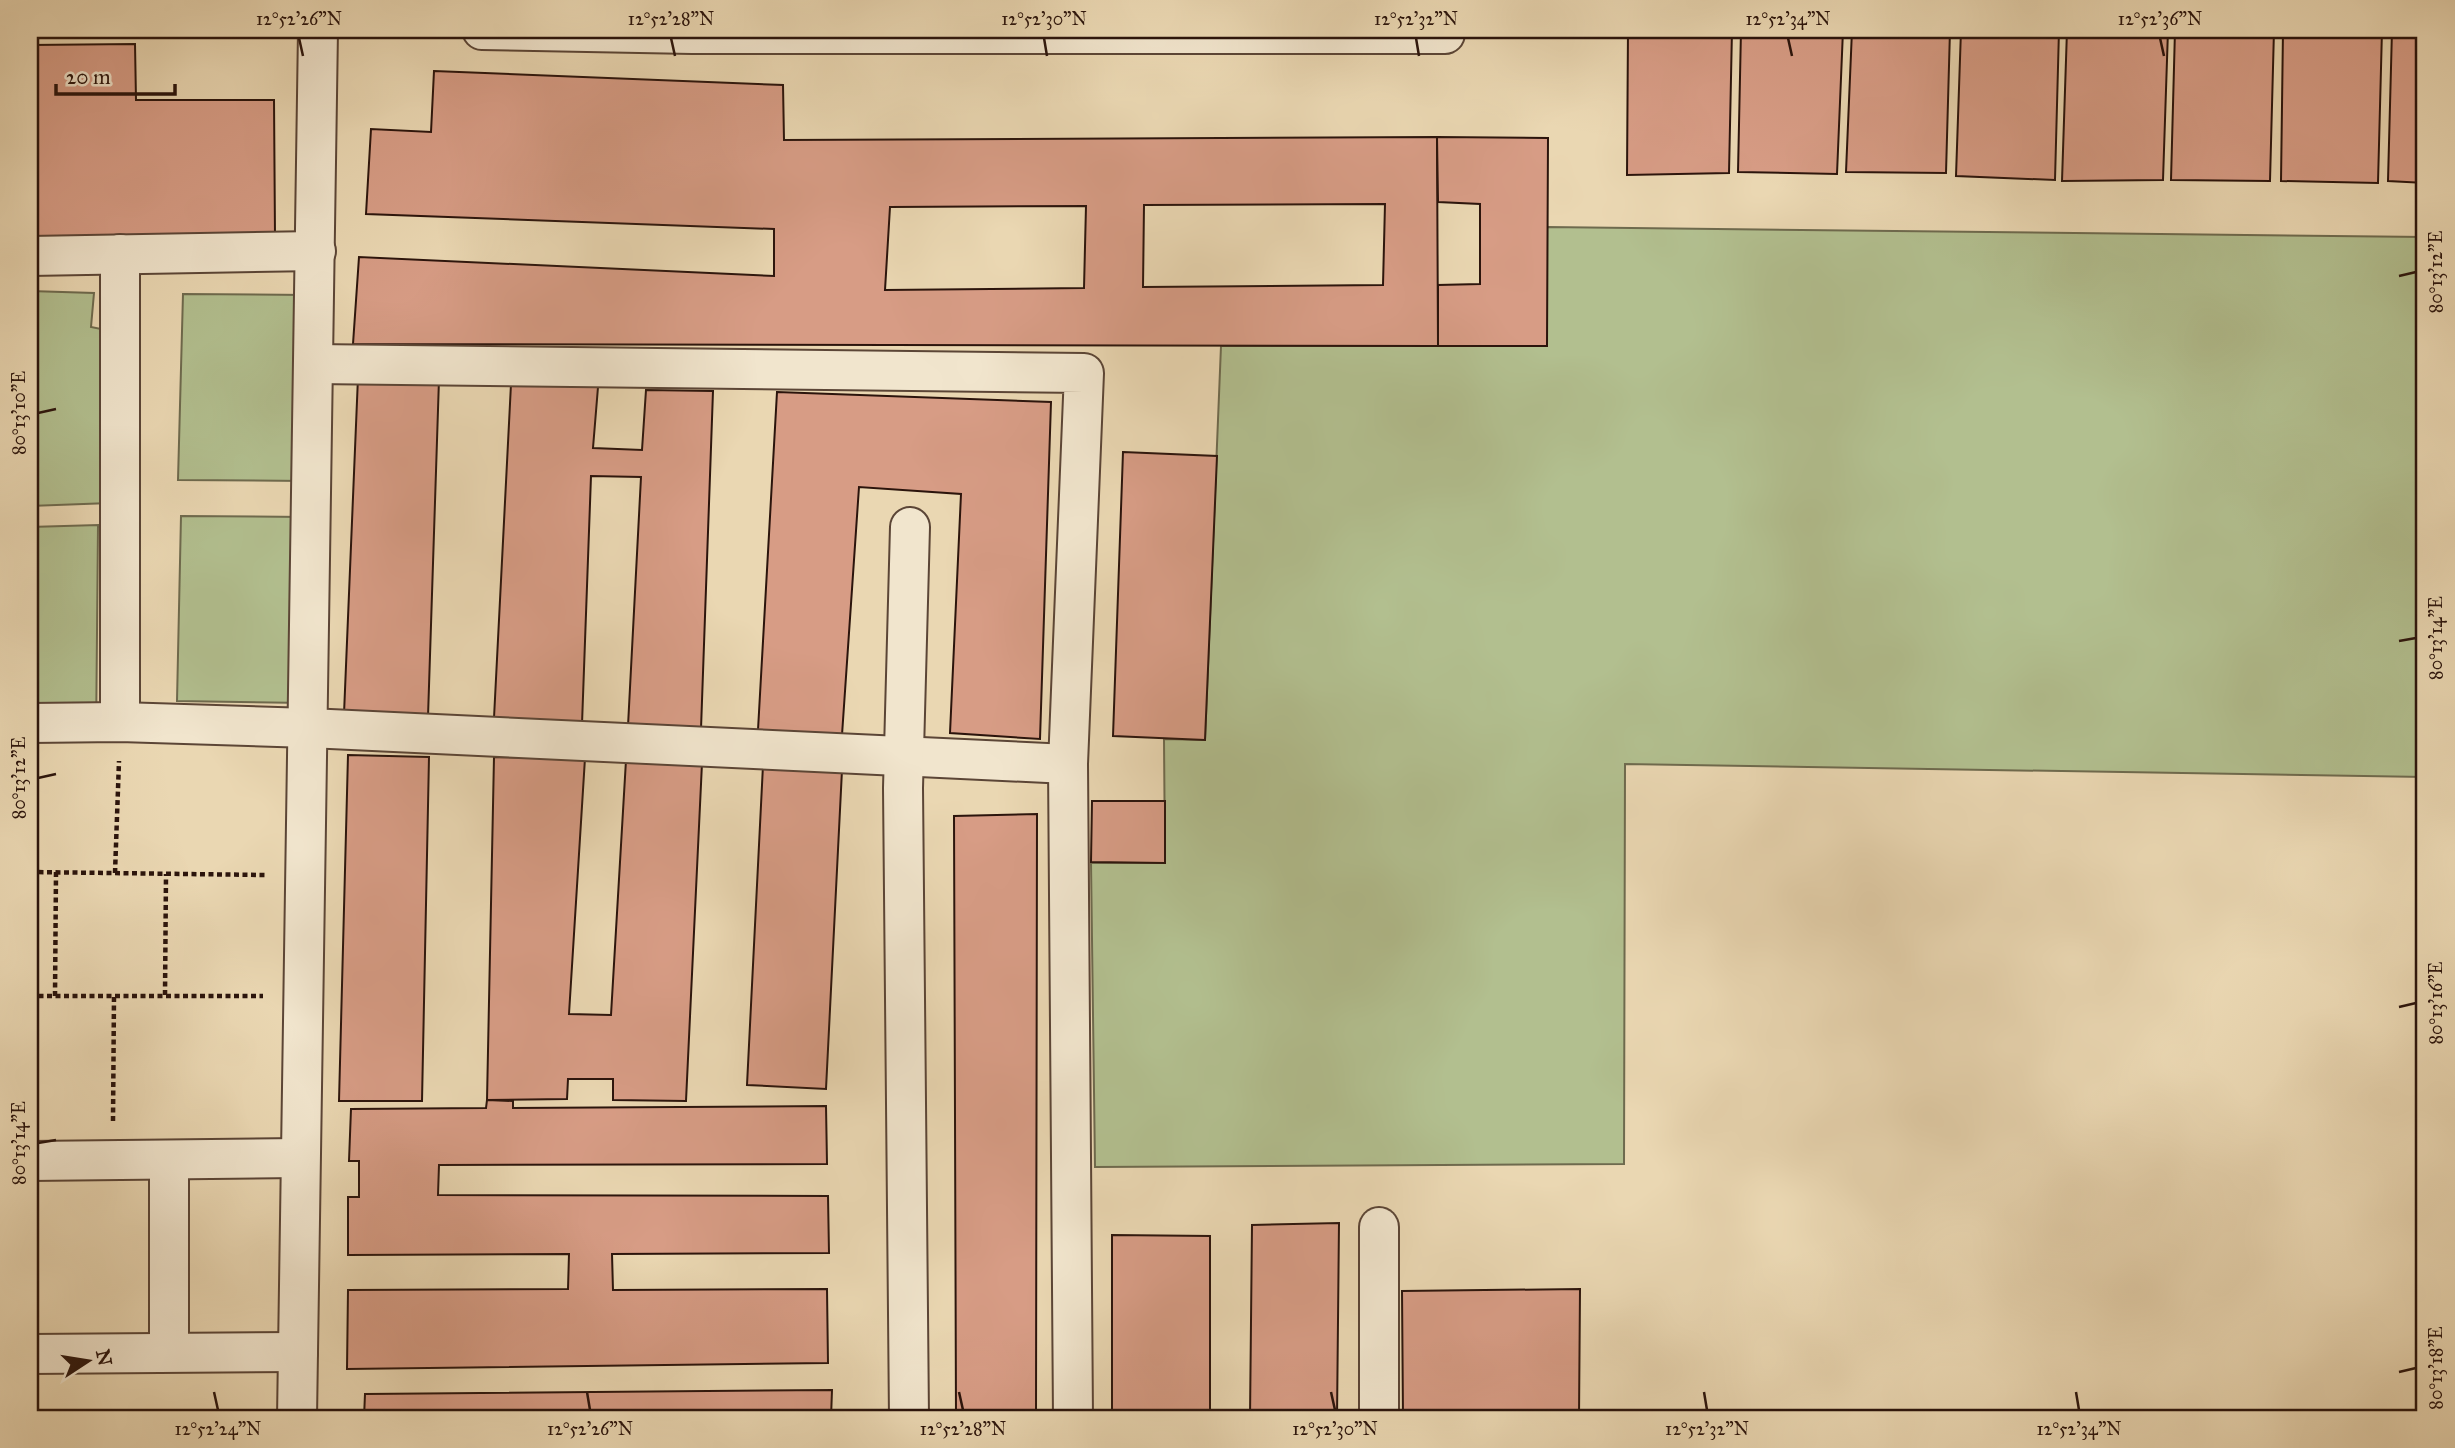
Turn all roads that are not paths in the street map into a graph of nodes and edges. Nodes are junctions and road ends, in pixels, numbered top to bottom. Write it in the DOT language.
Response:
graph roads {
  1 [pos="318,30"];
  2 [pos="482,30"];
  3 [pos="1445,34"];
  4 [pos="316,251"];
  5 [pos="120,254"];
  6 [pos="30,256"];
  7 [pos="314,364"];
  8 [pos="909,527"];
  9 [pos="120,722"];
  10 [pos="30,723"];
  11 [pos="309,728"];
  12 [pos="904,757"];
  13 [pos="1068,764"];
  14 [pos="299,1158"];
  15 [pos="169,1160"];
  16 [pos="30,1161"];
  17 [pos="1379,1227"];
  18 [pos="169,1352"];
  19 [pos="298,1352"];
  20 [pos="30,1354"];
  21 [pos="297,1418"];
  22 [pos="909,1418"];
  23 [pos="1073,1418"];
  24 [pos="1378,1418"];
  1 -- 4 [label="lane"];
  2 -- 3 [label="lane"];
  4 -- 5 [label="lane"];
  4 -- 7 [label="lane"];
  5 -- 6 [label="lane"];
  5 -- 9 [label="lane"];
  7 -- 11 [label="lane"];
  7 -- 13 [label="lane"];
  8 -- 12 [label="lane"];
  9 -- 10 [label="lane"];
  9 -- 11 [label="lane"];
  11 -- 12 [label="lane"];
  11 -- 14 [label="lane"];
  12 -- 13 [label="lane"];
  12 -- 22 [label="lane"];
  13 -- 23 [label="lane"];
  14 -- 15 [label="lane"];
  14 -- 19 [label="lane"];
  15 -- 16 [label="lane"];
  15 -- 18 [label="lane"];
  17 -- 24 [label="lane"];
  18 -- 19 [label="lane"];
  18 -- 20 [label="lane"];
  19 -- 21 [label="lane"];
}
